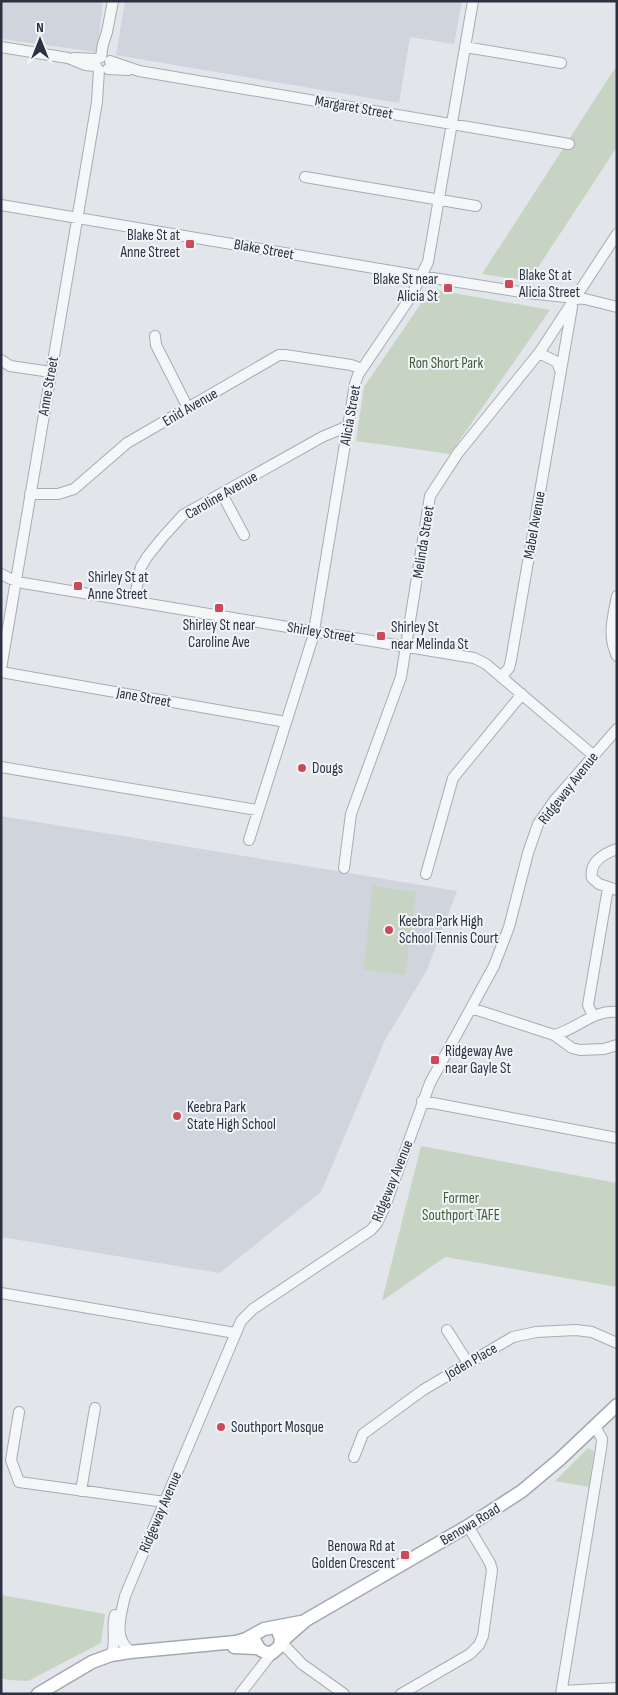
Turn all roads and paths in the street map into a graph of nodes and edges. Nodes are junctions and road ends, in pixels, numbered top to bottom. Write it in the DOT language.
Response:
graph roads {
  1 [pos="112,1"];
  2 [pos="473,1"];
  3 [pos="1,47"];
  4 [pos="466,47"];
  5 [pos="561,63"];
  6 [pos="103,64"];
  7 [pos="452,124"];
  8 [pos="569,144"];
  9 [pos="305,177"];
  10 [pos="439,200"];
  11 [pos="1,205"];
  12 [pos="476,206"];
  13 [pos="76,218"];
  14 [pos="617,234"];
  15 [pos="422,276"];
  16 [pos="573,302"];
  17 [pos="617,308"];
  18 [pos="155,336"];
  19 [pos="538,353"];
  20 [pos="1,360"];
  21 [pos="362,369"];
  22 [pos="560,370"];
  23 [pos="51,372"];
  24 [pos="188,408"];
  25 [pos="348,426"];
  26 [pos="30,494"];
  27 [pos="222,494"];
  28 [pos="244,535"];
  29 [pos="1,574"];
  30 [pos="15,581"];
  31 [pos="617,596"];
  32 [pos="134,600"];
  33 [pos="314,630"];
  34 [pos="407,646"];
  35 [pos="617,656"];
  36 [pos="1,671"];
  37 [pos="501,677"];
  38 [pos="522,694"];
  39 [pos="286,722"];
  40 [pos="617,729"];
  41 [pos="593,755"];
  42 [pos="1,767"];
  43 [pos="257,810"];
  44 [pos="249,840"];
  45 [pos="617,849"];
  46 [pos="344,868"];
  47 [pos="426,874"];
  48 [pos="613,889"];
  49 [pos="617,1001"];
  50 [pos="471,1008"];
  51 [pos="614,1012"];
  52 [pos="593,1016"];
  53 [pos="554,1036"];
  54 [pos="617,1045"];
  55 [pos="422,1101"];
  56 [pos="617,1138"];
  57 [pos="1,1293"];
  58 [pos="447,1330"];
  59 [pos="235,1334"];
  60 [pos="617,1343"];
  61 [pos="468,1363"];
  62 [pos="617,1405"];
  63 [pos="95,1408"];
  64 [pos="18,1412"];
  65 [pos="595,1426"];
  66 [pos="354,1457"];
  67 [pos="81,1491"];
  68 [pos="165,1502"];
  69 [pos="468,1526"];
  70 [pos="125,1596"];
  71 [pos="306,1620"];
  72 [pos="271,1628"];
  73 [pos="258,1633"];
  74 [pos="272,1648"];
  75 [pos="132,1652"];
  76 [pos="111,1656"];
  77 [pos="617,1688"];
  78 [pos="561,1693"];
  79 [pos="38,1694"];
  80 [pos="55,1694"];
  81 [pos="240,1694"];
  82 [pos="344,1694"];
  83 [pos="401,1694"];
  1 -- 6 [label="street, Anne Street"];
  2 -- 4 [label="street, Alicia Street"];
  3 -- 6 [label="street, Margaret Street"];
  4 -- 5 [label="street"];
  4 -- 7 [label="street, Alicia Street"];
  6 -- 7 [label="street, Margaret Street"];
  6 -- 13 [label="street, Anne Street"];
  7 -- 8 [label="street, Margaret Street"];
  7 -- 10 [label="street, Alicia Street"];
  9 -- 10 [label="street"];
  10 -- 12 [label="street"];
  10 -- 15 [label="street, Alicia Street"];
  11 -- 13 [label="street, Blake Street"];
  13 -- 15 [label="street, Blake Street"];
  13 -- 23 [label="street, Anne Street"];
  14 -- 16 [label="street, Melinda Street"];
  15 -- 16 [label="street, Blake Street"];
  15 -- 21 [label="street, Alicia Street"];
  16 -- 17 [label="street, Blake Street"];
  16 -- 19 [label="street, Melinda Street"];
  16 -- 22 [label="street, Mabel Avenue"];
  18 -- 24 [label="street"];
  19 -- 22 [label="street"];
  19 -- 34 [label="street, Melinda Street"];
  20 -- 23 [label="street"];
  21 -- 24 [label="street, Enid Avenue"];
  21 -- 25 [label="street, Alicia Street"];
  22 -- 37 [label="street, Mabel Avenue"];
  23 -- 26 [label="street, Anne Street"];
  24 -- 26 [label="street, Enid Avenue"];
  25 -- 27 [label="street, Caroline Avenue"];
  25 -- 33 [label="street, Alicia Street"];
  26 -- 30 [label="street, Anne Street"];
  27 -- 28 [label="street"];
  27 -- 32 [label="street, Caroline Avenue"];
  29 -- 30 [label="street, Shirley Street"];
  30 -- 32 [label="street, Shirley Street"];
  30 -- 36 [label="street, Anne Street"];
  31 -- 35 [label="street"];
  32 -- 33 [label="street, Shirley Street"];
  33 -- 34 [label="street, Shirley Street"];
  33 -- 39 [label="street, Alicia Street"];
  34 -- 37 [label="street, Shirley Street"];
  34 -- 46 [label="street, Melinda Street"];
  36 -- 39 [label="street, Jane Street"];
  37 -- 38 [label="street, Shirley Street"];
  38 -- 41 [label="street, Shirley Street"];
  38 -- 47 [label="street"];
  39 -- 43 [label="street, Alicia Street"];
  40 -- 41 [label="street, Ridgeway Avenue"];
  41 -- 50 [label="street, Ridgeway Avenue"];
  42 -- 43 [label="street"];
  43 -- 44 [label="street, Alicia Street"];
  45 -- 48 [label="street"];
  48 -- 52 [label="street"];
  49 -- 51 [label="street"];
  50 -- 53 [label="street"];
  50 -- 55 [label="street, Ridgeway Avenue"];
  51 -- 52 [label="street"];
  52 -- 53 [label="street"];
  53 -- 54 [label="street"];
  55 -- 56 [label="street"];
  55 -- 59 [label="street, Ridgeway Avenue"];
  57 -- 59 [label="street"];
  58 -- 61 [label="street"];
  59 -- 68 [label="street, Ridgeway Avenue"];
  60 -- 61 [label="street, Joden Place"];
  61 -- 66 [label="street, Joden Place"];
  62 -- 65 [label="main road, Benowa Road"];
  63 -- 67 [label="street"];
  64 -- 67 [label="street"];
  65 -- 69 [label="main road, Benowa Road"];
  65 -- 78 [label="street"];
  67 -- 68 [label="street"];
  68 -- 70 [label="street, Ridgeway Avenue"];
  69 -- 71 [label="main road, Benowa Road"];
  69 -- 83 [label="street"];
  70 -- 75 [label="street, Ridgeway Avenue"];
  70 -- 76 [label="street, Ridgeway Avenue"];
  71 -- 72 [label="main road, Benowa Road"];
  71 -- 74 [label="main road, Benowa Road"];
  72 -- 73 [label="main road, Benowa Road"];
  72 -- 74 [label="main road"];
  73 -- 74 [label="main road"];
  73 -- 75 [label="main road"];
  74 -- 80 [label="main road"];
  74 -- 81 [label="street"];
  74 -- 82 [label="street"];
  75 -- 76 [label="main road"];
  76 -- 79 [label="main road"];
  77 -- 78 [label="street"];
}
